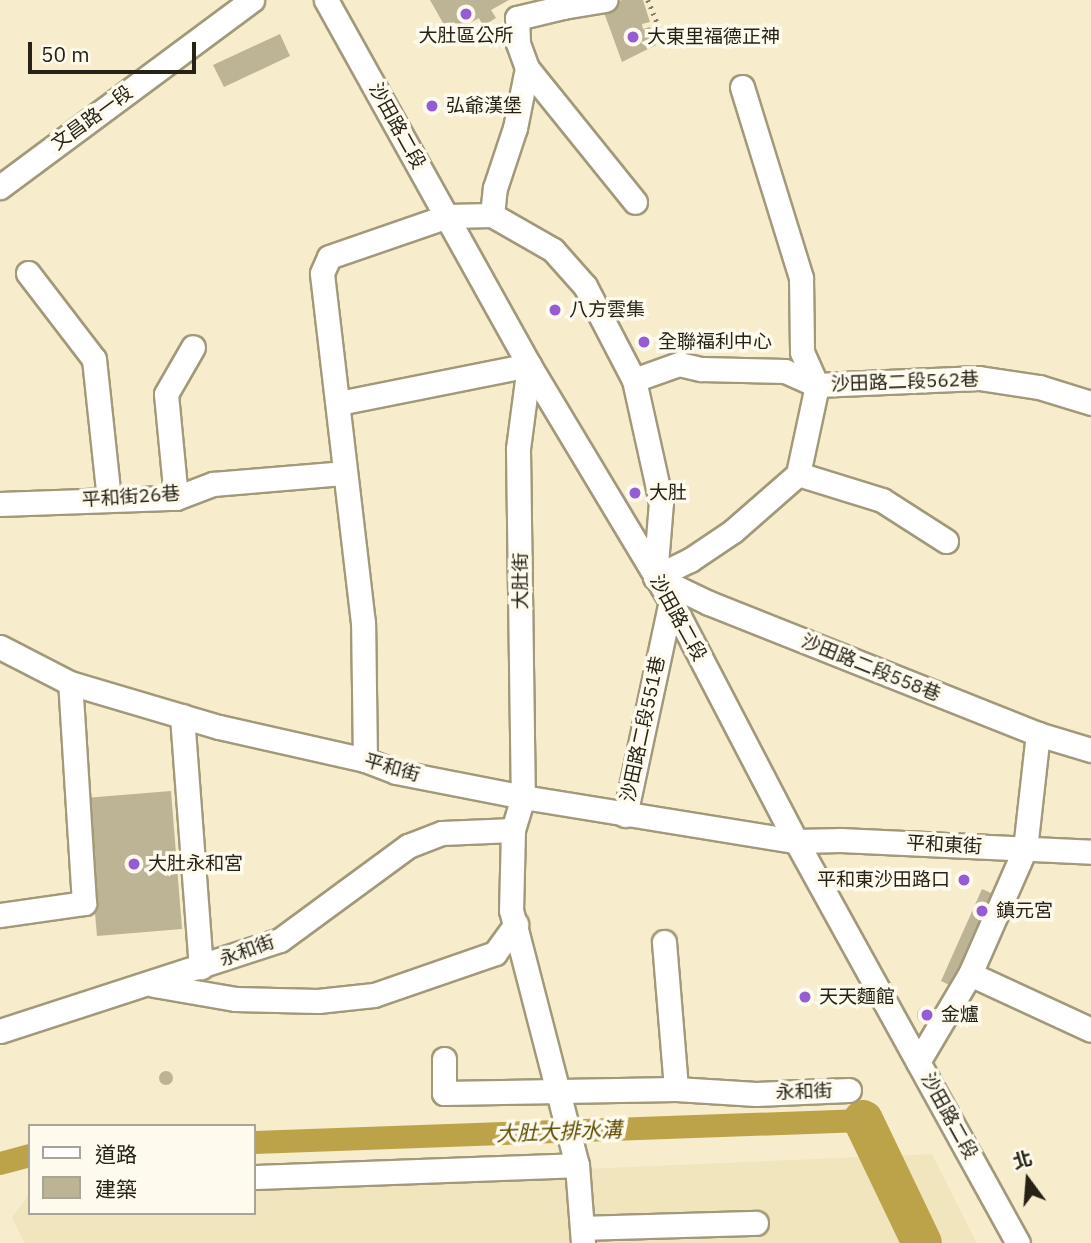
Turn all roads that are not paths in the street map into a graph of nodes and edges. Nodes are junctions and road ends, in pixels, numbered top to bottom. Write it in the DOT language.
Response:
graph roads {
  1 [pos="252,0"];
  2 [pos="326,0"];
  3 [pos="605,0"];
  4 [pos="564,4"];
  5 [pos="527,68"];
  6 [pos="742,87"];
  7 [pos="0,187"];
  8 [pos="635,202"];
  9 [pos="492,215"];
  10 [pos="448,216"];
  11 [pos="28,273"];
  12 [pos="193,347"];
  13 [pos="529,365"];
  14 [pos="634,380"];
  15 [pos="817,385"];
  16 [pos="339,403"];
  17 [pos="1091,404"];
  18 [pos="343,473"];
  19 [pos="797,474"];
  20 [pos="176,498"];
  21 [pos="109,499"];
  22 [pos="0,504"];
  23 [pos="946,541"];
  24 [pos="656,577"];
  25 [pos="671,601"];
  26 [pos="0,647"];
  27 [pos="70,683"];
  28 [pos="182,716"];
  29 [pos="1038,734"];
  30 [pos="1091,750"];
  31 [pos="365,760"];
  32 [pos="523,797"];
  33 [pos="625,815"];
  34 [pos="513,830"];
  35 [pos="796,841"];
  36 [pos="1025,849"];
  37 [pos="1091,852"];
  38 [pos="0,915"];
  39 [pos="516,924"];
  40 [pos="664,942"];
  41 [pos="201,967"];
  42 [pos="970,974"];
  43 [pos="151,984"];
  44 [pos="1091,1030"];
  45 [pos="0,1031"];
  46 [pos="444,1059"];
  47 [pos="918,1062"];
  48 [pos="676,1089"];
  49 [pos="849,1090"];
  50 [pos="558,1091"];
  51 [pos="577,1165"];
  52 [pos="256,1177"];
  53 [pos="756,1223"];
  54 [pos="583,1235"];
  55 [pos="1018,1243"];
  1 -- 7 [label="street, 文昌路一段"];
  2 -- 10 [label="street, 沙田路二段"];
  3 -- 4 [label="street"];
  4 -- 5 [label="street"];
  5 -- 8 [label="street"];
  5 -- 9 [label="street"];
  6 -- 15 [label="street"];
  9 -- 10 [label="street"];
  9 -- 14 [label="street"];
  10 -- 13 [label="street, 沙田路二段"];
  10 -- 16 [label="street"];
  11 -- 21 [label="street"];
  12 -- 20 [label="street"];
  13 -- 16 [label="street"];
  13 -- 24 [label="street, 沙田路二段"];
  13 -- 32 [label="street, 大肚街"];
  14 -- 15 [label="street"];
  14 -- 24 [label="street"];
  15 -- 17 [label="street, 沙田路二段562巷"];
  15 -- 19 [label="street, 沙田路二段562巷"];
  16 -- 18 [label="street"];
  18 -- 20 [label="street, 平和街26巷"];
  18 -- 31 [label="street"];
  19 -- 23 [label="street"];
  19 -- 24 [label="street"];
  20 -- 21 [label="street, 平和街26巷"];
  21 -- 22 [label="street, 平和街26巷"];
  24 -- 25 [label="street, 沙田路二段"];
  24 -- 29 [label="street, 沙田路二段558巷"];
  25 -- 33 [label="street, 沙田路二段551巷"];
  25 -- 35 [label="street, 沙田路二段"];
  26 -- 27 [label="street, 平和街"];
  27 -- 28 [label="street, 平和街"];
  27 -- 38 [label="street"];
  28 -- 31 [label="street, 平和街"];
  28 -- 41 [label="street"];
  29 -- 30 [label="street, 沙田路二段558巷"];
  29 -- 36 [label="street"];
  31 -- 32 [label="street, 平和街"];
  32 -- 33 [label="street, 平和街"];
  32 -- 34 [label="street"];
  33 -- 35 [label="street, 平和街"];
  34 -- 39 [label="street"];
  34 -- 41 [label="street, 永和街"];
  35 -- 36 [label="street, 平和東街"];
  35 -- 47 [label="street, 沙田路二段"];
  36 -- 37 [label="street, 平和東街"];
  36 -- 42 [label="street"];
  39 -- 43 [label="street"];
  39 -- 50 [label="street"];
  40 -- 48 [label="street"];
  41 -- 43 [label="street, 永和街"];
  42 -- 44 [label="street"];
  42 -- 47 [label="street"];
  43 -- 45 [label="street, 永和街"];
  46 -- 50 [label="street, 永和街"];
  47 -- 55 [label="street, 沙田路二段"];
  48 -- 49 [label="street, 永和街"];
  48 -- 50 [label="street, 永和街"];
  50 -- 51 [label="street"];
  51 -- 52 [label="street"];
  51 -- 54 [label="street"];
  53 -- 54 [label="street"];
}
